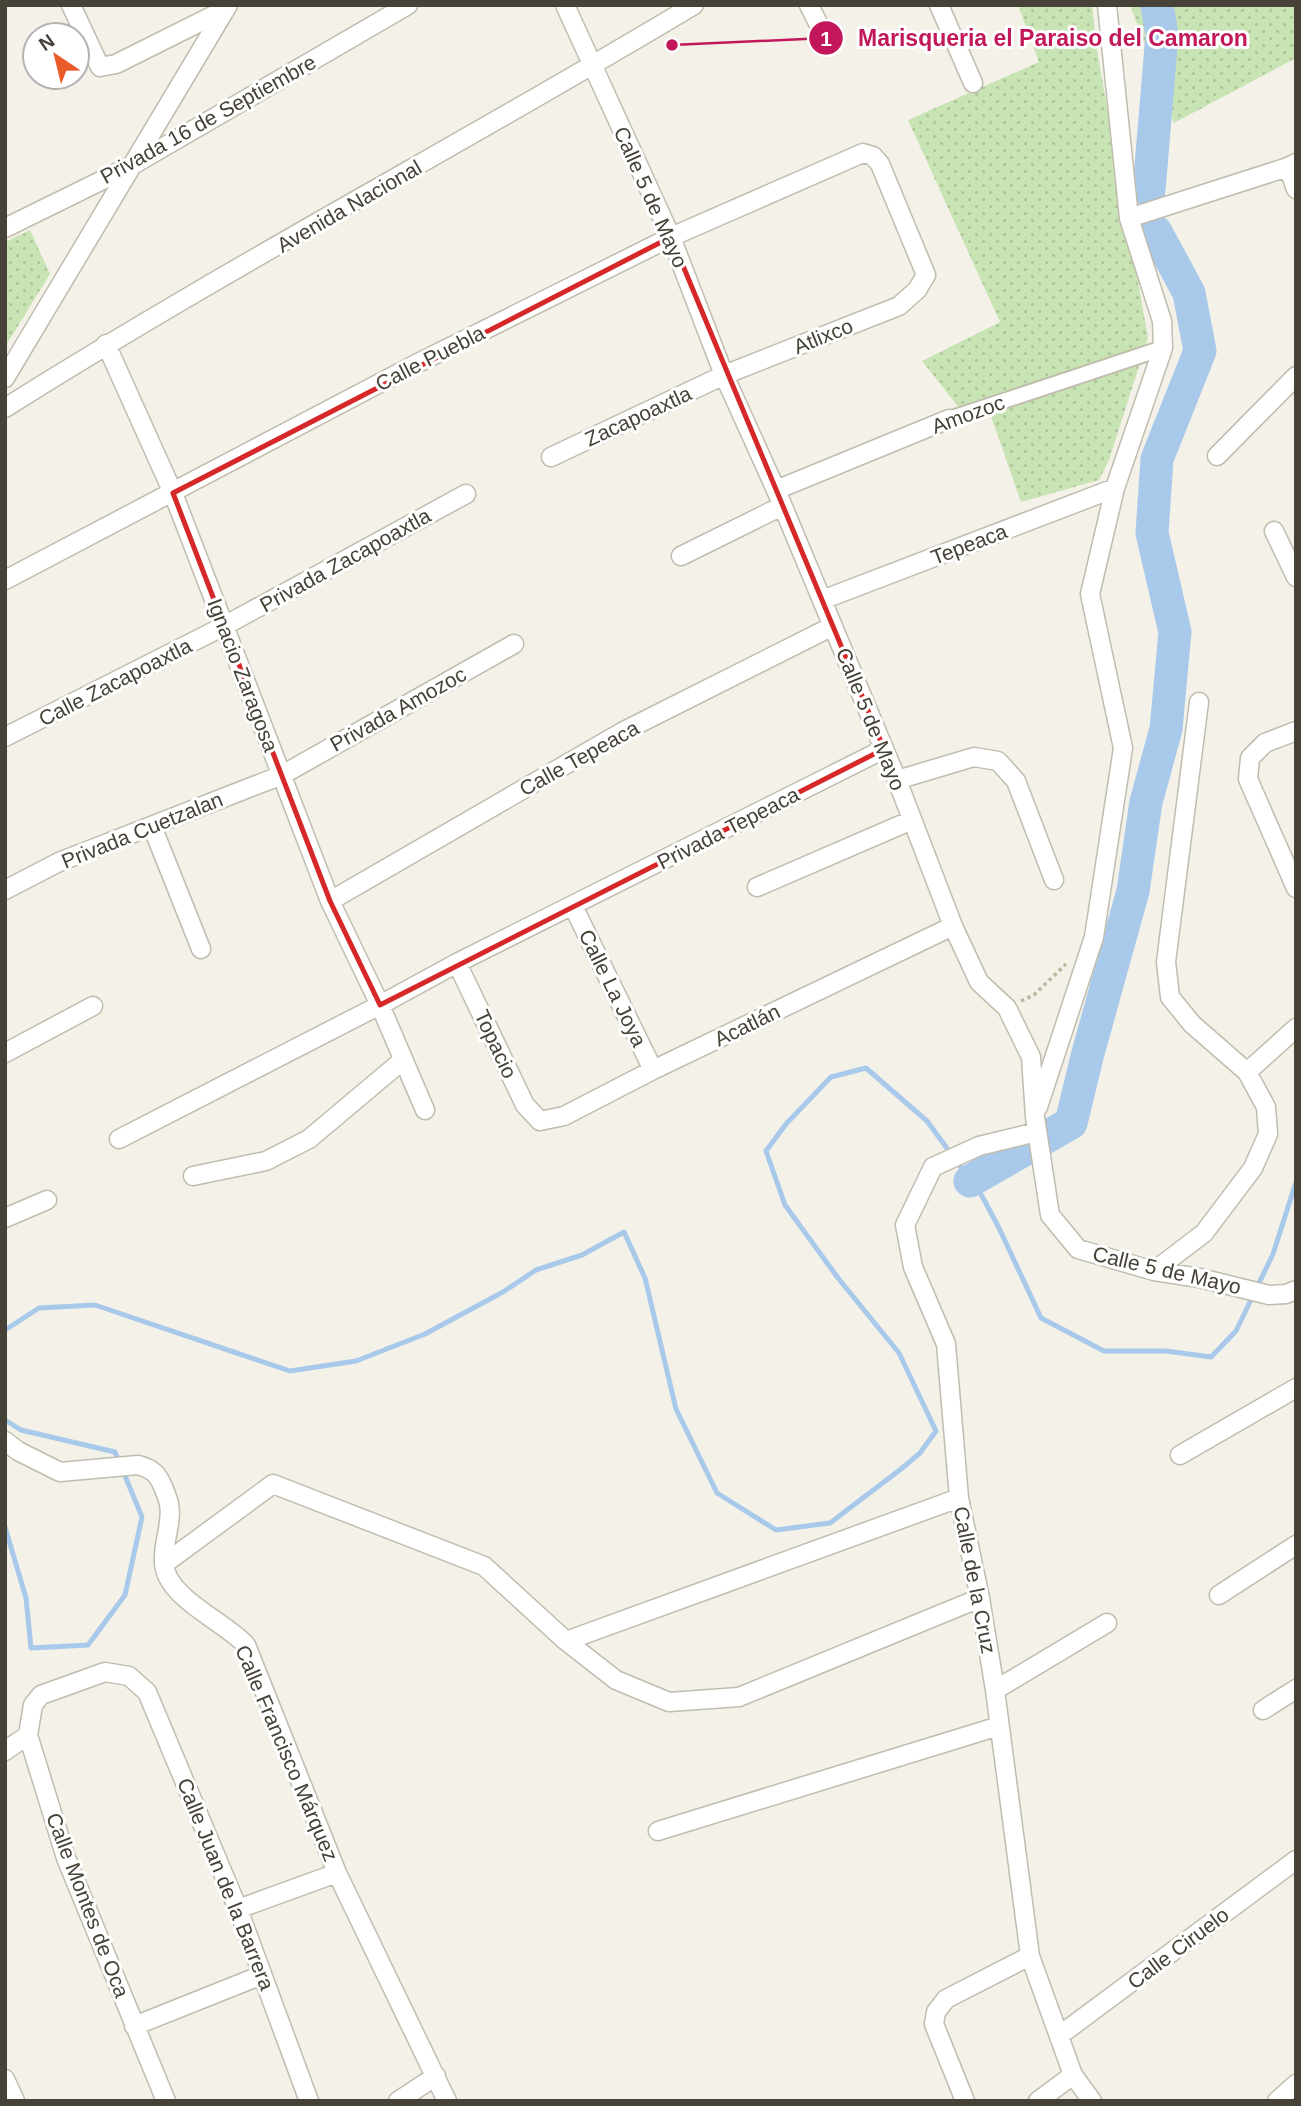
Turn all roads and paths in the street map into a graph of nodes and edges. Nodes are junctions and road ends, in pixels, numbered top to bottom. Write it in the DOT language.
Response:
graph roads {
  1 [pos="71,5"];
  2 [pos="408,5"];
  3 [pos="565,5"];
  4 [pos="694,5"];
  5 [pos="809,5"];
  6 [pos="939,5"];
  7 [pos="1107,5"];
  8 [pos="227,7"];
  9 [pos="827,41"];
  10 [pos="594,66"];
  11 [pos="973,83"];
  12 [pos="1292,165"];
  13 [pos="131,166"];
  14 [pos="1296,189"];
  15 [pos="1129,218"];
  16 [pos="5,228"];
  17 [pos="671,237"];
  18 [pos="917,290"];
  19 [pos="106,344"];
  20 [pos="1163,348"];
  21 [pos="724,375"];
  22 [pos="1296,376"];
  23 [pos="5,377"];
  24 [pos="5,408"];
  25 [pos="949,419"];
  26 [pos="1217,456"];
  27 [pos="551,457"];
  28 [pos="1115,488"];
  29 [pos="173,493"];
  30 [pos="466,494"];
  31 [pos="779,498"];
  32 [pos="1274,531"];
  33 [pos="681,556"];
  34 [pos="1296,577"];
  35 [pos="5,580"];
  36 [pos="822,600"];
  37 [pos="225,626"];
  38 [pos="833,626"];
  39 [pos="514,643"];
  40 [pos="1199,702"];
  41 [pos="1296,731"];
  42 [pos="5,737"];
  43 [pos="884,749"];
  44 [pos="282,775"];
  45 [pos="897,780"];
  46 [pos="912,820"];
  47 [pos="152,826"];
  48 [pos="1054,880"];
  49 [pos="757,887"];
  50 [pos="1296,888"];
  51 [pos="5,890"];
  52 [pos="330,901"];
  53 [pos="573,906"];
  54 [pos="953,926"];
  55 [pos="1094,937"];
  56 [pos="201,949"];
  57 [pos="457,963"];
  58 [pos="380,1005"];
  59 [pos="93,1006"];
  60 [pos="1007,1008"];
  61 [pos="1296,1028"];
  62 [pos="5,1053"];
  63 [pos="403,1060"];
  64 [pos="653,1070"];
  65 [pos="1247,1072"];
  66 [pos="425,1110"];
  67 [pos="540,1121"];
  68 [pos="1038,1134"];
  69 [pos="119,1139"];
  70 [pos="193,1177"];
  71 [pos="47,1200"];
  72 [pos="5,1218"];
  73 [pos="1154,1271"];
  74 [pos="1296,1290"];
  75 [pos="1296,1388"];
  76 [pos="5,1441"];
  77 [pos="1180,1455"];
  78 [pos="959,1498"];
  79 [pos="1296,1545"];
  80 [pos="164,1564"];
  81 [pos="1219,1595"];
  82 [pos="980,1598"];
  83 [pos="1107,1623"];
  84 [pos="566,1642"];
  85 [pos="1296,1689"];
  86 [pos="995,1690"];
  87 [pos="33,1705"];
  88 [pos="1263,1710"];
  89 [pos="999,1726"];
  90 [pos="28,1735"];
  91 [pos="5,1751"];
  92 [pos="658,1831"];
  93 [pos="1296,1860"];
  94 [pos="338,1873"];
  95 [pos="238,1909"];
  96 [pos="1030,1956"];
  97 [pos="262,1975"];
  98 [pos="134,2025"];
  99 [pos="1060,2035"];
  100 [pos="1073,2075"];
  101 [pos="436,2076"];
  102 [pos="5,2079"];
  103 [pos="1296,2084"];
  104 [pos="15,2101"];
  105 [pos="166,2101"];
  106 [pos="309,2101"];
  107 [pos="398,2101"];
  108 [pos="447,2101"];
  109 [pos="965,2101"];
  110 [pos="1038,2101"];
  111 [pos="1092,2101"];
  112 [pos="1278,2101"];
  1 -- 8 [label="street"];
  2 -- 13 [label="street, Privada 16 de Septiembre"];
  3 -- 10 [label="street, Calle 5 de Mayo"];
  4 -- 10 [label="street, Avenida Nacional"];
  5 -- 9 [label="street"];
  6 -- 11 [label="street"];
  7 -- 15 [label="street"];
  8 -- 13 [label="street"];
  10 -- 17 [label="street, Calle 5 de Mayo"];
  10 -- 19 [label="street, Avenida Nacional"];
  12 -- 14 [label="street"];
  12 -- 15 [label="street"];
  13 -- 16 [label="street, Privada 16 de Septiembre"];
  13 -- 23 [label="street"];
  15 -- 20 [label="street"];
  17 -- 18 [label="street, Calle Puebla"];
  17 -- 21 [label="street, Calle 5 de Mayo"];
  17 -- 29 [label="street, Calle Puebla"];
  18 -- 21 [label="street, Atlixco"];
  19 -- 24 [label="street, Avenida Nacional"];
  19 -- 29 [label="street, Ignacio Zaragosa"];
  20 -- 25 [label="street, Amozoc"];
  20 -- 28 [label="street"];
  21 -- 27 [label="street, Zacapoaxtla"];
  21 -- 31 [label="street, Calle 5 de Mayo"];
  22 -- 26 [label="street"];
  25 -- 31 [label="street, Amozoc"];
  28 -- 36 [label="street, Tepeaca"];
  28 -- 55 [label="street"];
  29 -- 35 [label="street, Calle Puebla"];
  29 -- 37 [label="street, Ignacio Zaragosa"];
  30 -- 37 [label="street, Privada Zacapoaxtla"];
  31 -- 33 [label="street, Amozoc"];
  31 -- 36 [label="street, Calle 5 de Mayo"];
  32 -- 34 [label="street"];
  36 -- 38 [label="street, Calle 5 de Mayo"];
  37 -- 42 [label="street, Calle Zacapoaxtla"];
  37 -- 44 [label="street, Ignacio Zaragosa"];
  38 -- 43 [label="street, Calle 5 de Mayo"];
  38 -- 52 [label="street, Calle Tepeaca"];
  39 -- 44 [label="street, Privada Amozoc"];
  40 -- 65 [label="street"];
  41 -- 50 [label="street"];
  43 -- 45 [label="street, Calle 5 de Mayo"];
  43 -- 53 [label="street, Privada Tepeaca"];
  44 -- 47 [label="street, Privada Cuetzalan"];
  44 -- 52 [label="street, Ignacio Zaragosa"];
  45 -- 46 [label="street, Calle 5 de Mayo"];
  45 -- 48 [label="street"];
  46 -- 49 [label="street"];
  46 -- 54 [label="street, Calle 5 de Mayo"];
  47 -- 51 [label="street, Privada Cuetzalan"];
  47 -- 56 [label="street"];
  52 -- 58 [label="street, Ignacio Zaragosa"];
  53 -- 57 [label="street"];
  53 -- 64 [label="street, Calle La Joya"];
  54 -- 60 [label="street, Calle 5 de Mayo"];
  54 -- 64 [label="street, Acatlán"];
  55 -- 60 [label="path"];
  55 -- 68 [label="street"];
  57 -- 58 [label="street"];
  57 -- 67 [label="street, Topacio"];
  58 -- 63 [label="street, Ignacio Zaragosa"];
  58 -- 69 [label="street"];
  59 -- 62 [label="street"];
  60 -- 68 [label="street, Calle 5 de Mayo"];
  61 -- 65 [label="street"];
  63 -- 66 [label="street, Ignacio Zaragosa"];
  63 -- 70 [label="street"];
  64 -- 67 [label="street, Acatlán"];
  65 -- 73 [label="street"];
  68 -- 73 [label="street, Calle 5 de Mayo"];
  68 -- 78 [label="street, Calle de la Cruz"];
  71 -- 72 [label="street"];
  73 -- 74 [label="street, Calle 5 de Mayo"];
  75 -- 77 [label="street"];
  76 -- 80 [label="street"];
  78 -- 82 [label="street, Calle de la Cruz"];
  78 -- 84 [label="street"];
  79 -- 81 [label="street"];
  80 -- 84 [label="street"];
  80 -- 94 [label="street, Calle Francisco Márquez"];
  82 -- 84 [label="street"];
  82 -- 86 [label="street, Calle de la Cruz"];
  83 -- 86 [label="street"];
  85 -- 88 [label="street"];
  86 -- 89 [label="street, Calle de la Cruz"];
  87 -- 90 [label="street, Calle Montes de Oca"];
  87 -- 95 [label="street, Calle Juan de la Barrera"];
  89 -- 92 [label="street"];
  89 -- 96 [label="street, Calle de la Cruz"];
  90 -- 91 [label="street"];
  90 -- 98 [label="street, Calle Montes de Oca"];
  93 -- 99 [label="street, Calle Ciruelo"];
  94 -- 95 [label="street"];
  94 -- 101 [label="street, Calle Francisco Márquez"];
  95 -- 97 [label="street, Calle Juan de la Barrera"];
  96 -- 99 [label="street, Calle de la Cruz"];
  96 -- 109 [label="street"];
  97 -- 98 [label="street"];
  97 -- 106 [label="street, Calle Juan de la Barrera"];
  98 -- 105 [label="street, Calle Montes de Oca"];
  99 -- 100 [label="street, Calle de la Cruz"];
  100 -- 110 [label="street"];
  100 -- 111 [label="street, Calle de la Cruz"];
  101 -- 107 [label="street"];
  101 -- 108 [label="street, Calle Francisco Márquez"];
  102 -- 104 [label="street"];
  103 -- 112 [label="street"];
}
